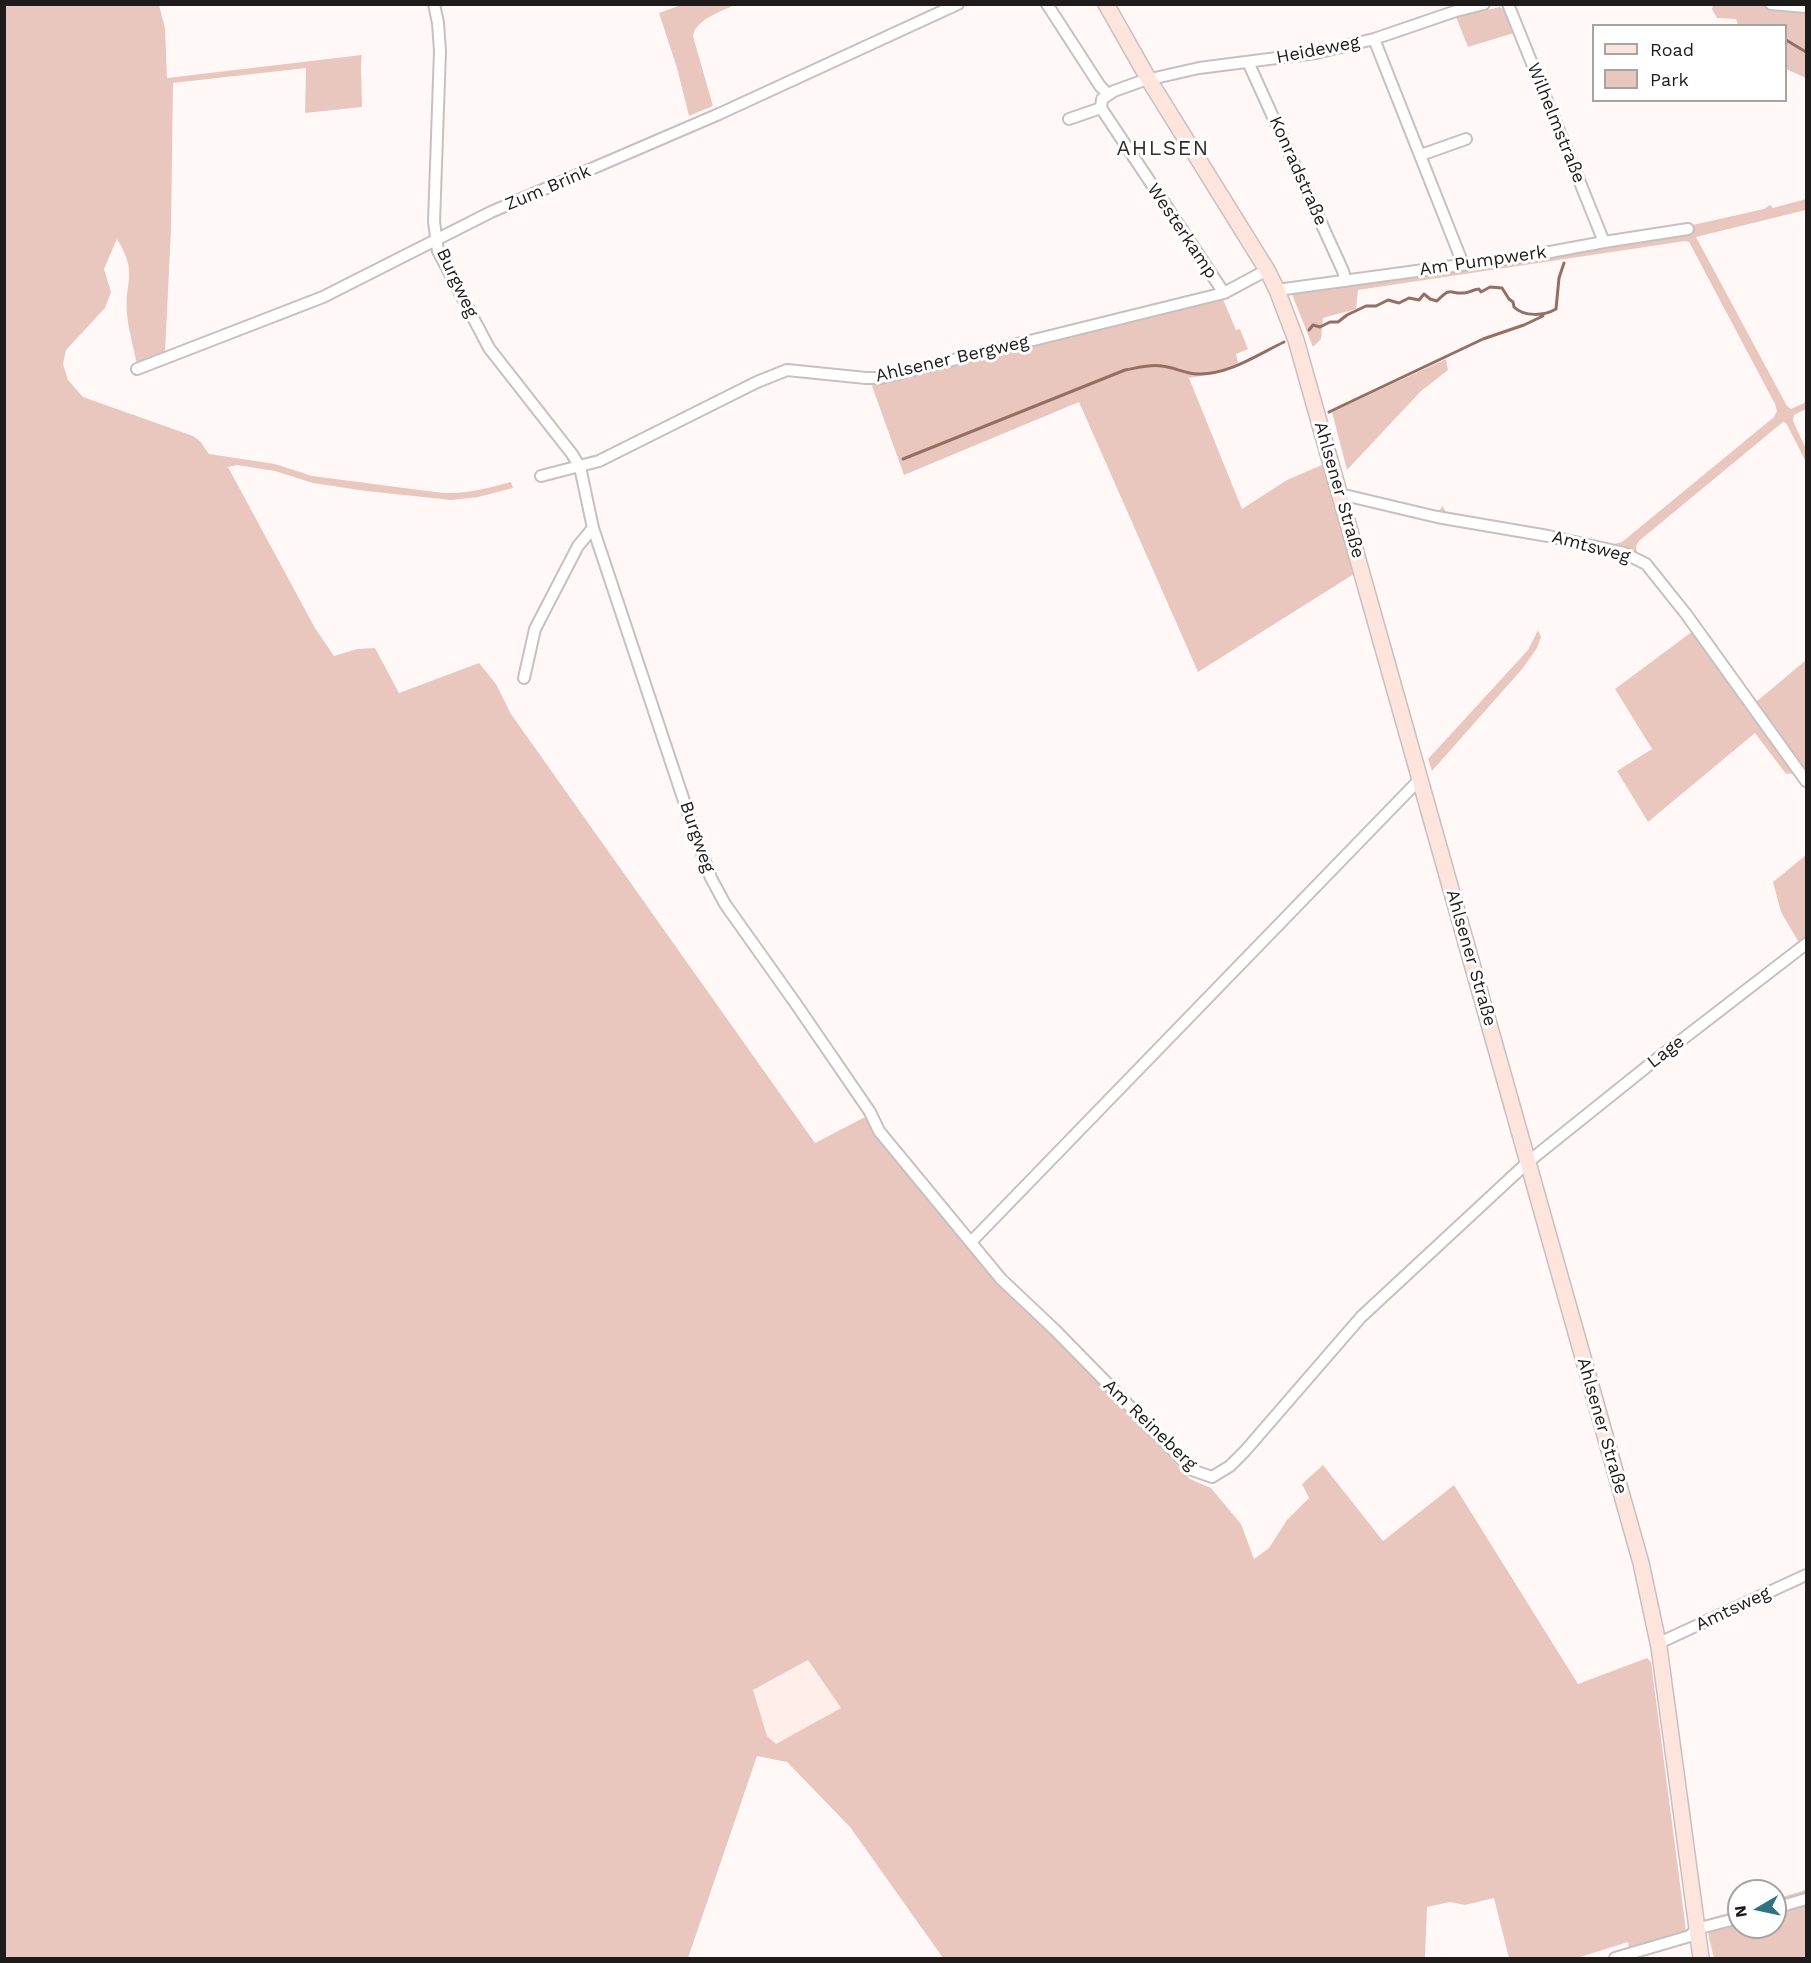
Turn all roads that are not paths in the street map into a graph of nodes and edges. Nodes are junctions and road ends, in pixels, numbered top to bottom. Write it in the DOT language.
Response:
graph roads {
  1 [pos="434,4"];
  2 [pos="958,4"];
  3 [pos="1047,4"];
  4 [pos="1106,4"];
  5 [pos="1484,4"];
  6 [pos="1508,4"];
  7 [pos="1771,4"];
  8 [pos="1806,7"];
  9 [pos="1456,8"];
  10 [pos="1374,39"];
  11 [pos="1248,62"];
  12 [pos="1149,80"];
  13 [pos="1108,94"];
  14 [pos="1101,108"];
  15 [pos="1069,119"];
  16 [pos="1467,139"];
  17 [pos="1421,155"];
  18 [pos="1688,229"];
  19 [pos="437,240"];
  20 [pos="1604,242"];
  21 [pos="1463,264"];
  22 [pos="1267,270"];
  23 [pos="1346,281"];
  24 [pos="1277,290"];
  25 [pos="1224,293"];
  26 [pos="137,369"];
  27 [pos="580,468"];
  28 [pos="541,476"];
  29 [pos="1340,494"];
  30 [pos="593,528"];
  31 [pos="524,678"];
  32 [pos="1420,779"];
  33 [pos="1806,781"];
  34 [pos="1806,944"];
  35 [pos="870,1112"];
  36 [pos="1528,1162"];
  37 [pos="971,1242"];
  38 [pos="1806,1575"];
  39 [pos="1659,1643"];
  40 [pos="1806,1899"];
  41 [pos="1787,1905"];
  42 [pos="1727,1921"];
  43 [pos="1696,1929"];
  44 [pos="1615,1959"];
  45 [pos="1701,1959"];
  1 -- 19 [label="street, Burgweg"];
  2 -- 19 [label="street, Zum Brink"];
  3 -- 13 [label="street"];
  4 -- 12 [label="main road, Ahlsener Straße"];
  5 -- 9 [label="street, Heideweg"];
  6 -- 20 [label="street, Wilhelmstraße"];
  7 -- 8 [label="street"];
  9 -- 10 [label="street, Heideweg"];
  10 -- 11 [label="street, Heideweg"];
  10 -- 17 [label="street"];
  11 -- 12 [label="street, Heideweg"];
  11 -- 23 [label="street, Konradstraße"];
  12 -- 13 [label="street"];
  12 -- 22 [label="main road, Ahlsener Straße"];
  13 -- 14 [label="street"];
  14 -- 15 [label="street"];
  14 -- 25 [label="street, Westerkamp"];
  16 -- 17 [label="street"];
  17 -- 21 [label="street"];
  18 -- 20 [label="street, Am Pumpwerk"];
  19 -- 26 [label="street, Zum Brink"];
  19 -- 27 [label="street, Burgweg"];
  20 -- 21 [label="street, Am Pumpwerk"];
  21 -- 23 [label="street, Am Pumpwerk"];
  22 -- 24 [label="main road, Ahlsener Straße"];
  22 -- 25 [label="street, Ahlsener Bergweg"];
  23 -- 24 [label="street, Am Pumpwerk"];
  24 -- 29 [label="main road, Ahlsener Straße"];
  25 -- 27 [label="street, Ahlsener Bergweg"];
  27 -- 28 [label="street, Ahlsener Bergweg"];
  27 -- 30 [label="street, Burgweg"];
  29 -- 32 [label="main road, Ahlsener Straße"];
  29 -- 33 [label="street, Amtsweg"];
  30 -- 31 [label="street"];
  30 -- 35 [label="street, Burgweg"];
  32 -- 36 [label="main road, Ahlsener Straße"];
  32 -- 37 [label="street"];
  34 -- 36 [label="street, Lage"];
  35 -- 37 [label="street, Am Reineberg"];
  36 -- 37 [label="street, Am Reineberg"];
  36 -- 39 [label="main road, Ahlsener Straße"];
  38 -- 39 [label="street, Amtsweg"];
  39 -- 43 [label="main road, Ahlsener Straße"];
  40 -- 41 [label="street"];
  42 -- 43 [label="street"];
  43 -- 44 [label="street"];
  43 -- 45 [label="main road, Ahlsener Straße"];
}
